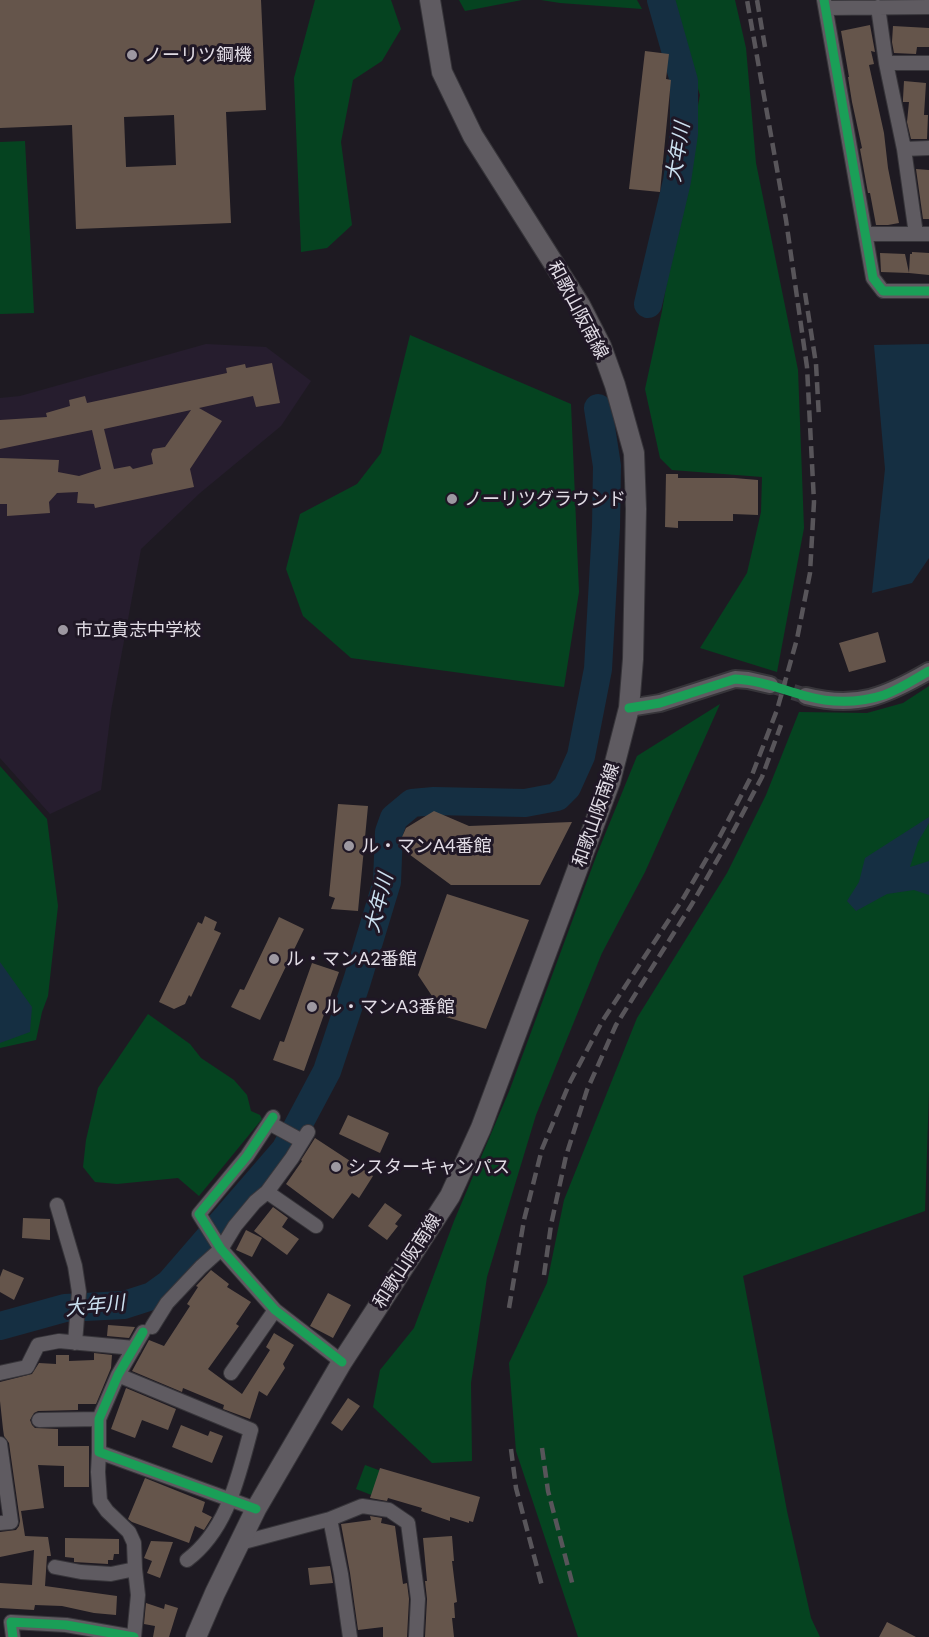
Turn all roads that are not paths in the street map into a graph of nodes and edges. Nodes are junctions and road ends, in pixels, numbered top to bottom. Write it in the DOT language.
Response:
graph roads {
  1 [pos="430,0"];
  2 [pos="825,4"];
  3 [pos="878,7"];
  4 [pos="929,7"];
  5 [pos="886,63"];
  6 [pos="929,63"];
  7 [pos="929,148"];
  8 [pos="904,149"];
  9 [pos="866,234"];
  10 [pos="922,234"];
  11 [pos="929,291"];
  12 [pos="929,671"];
  13 [pos="770,685"];
  14 [pos="806,696"];
  15 [pos="629,708"];
  16 [pos="267,1192"];
  17 [pos="57,1205"];
  18 [pos="316,1226"];
  19 [pos="219,1247"];
  20 [pos="275,1310"];
  21 [pos="75,1343"];
  22 [pos="134,1348"];
  23 [pos="342,1362"];
  24 [pos="0,1373"];
  25 [pos="231,1373"];
  26 [pos="118,1375"];
  27 [pos="99,1419"];
  28 [pos="39,1420"];
  29 [pos="0,1449"];
  30 [pos="99,1452"];
  31 [pos="231,1501"];
  32 [pos="256,1509"];
  33 [pos="330,1519"];
  34 [pos="0,1523"];
  35 [pos="240,1543"];
  36 [pos="187,1560"];
  37 [pos="55,1567"];
  38 [pos="135,1569"];
  39 [pos="215,1593"];
  40 [pos="13,1637"];
  41 [pos="134,1637"];
  42 [pos="196,1637"];
  43 [pos="204,1637"];
  44 [pos="350,1637"];
  45 [pos="416,1637"];
  1 -- 15 [label="main road, 和歌山阪南線"];
  2 -- 3 [label="street"];
  2 -- 9 [label="street"];
  3 -- 4 [label="street"];
  3 -- 5 [label="street"];
  5 -- 6 [label="street"];
  5 -- 8 [label="street"];
  7 -- 8 [label="street"];
  8 -- 10 [label="street"];
  9 -- 10 [label="street"];
  9 -- 11 [label="street"];
  12 -- 14 [label="street"];
  13 -- 15 [label="street"];
  15 -- 23 [label="main road, 和歌山阪南線"];
  16 -- 18 [label="street"];
  16 -- 19 [label="street"];
  16 -- 19 [label="street"];
  17 -- 21 [label="street"];
  19 -- 20 [label="street"];
  19 -- 22 [label="street"];
  20 -- 23 [label="street"];
  20 -- 25 [label="street"];
  21 -- 22 [label="street"];
  21 -- 24 [label="street"];
  22 -- 26 [label="street"];
  23 -- 32 [label="main road, 和歌山阪南線"];
  26 -- 27 [label="street"];
  26 -- 31 [label="street"];
  27 -- 28 [label="street"];
  27 -- 30 [label="street"];
  29 -- 34 [label="street"];
  30 -- 31 [label="street"];
  30 -- 38 [label="street"];
  31 -- 32 [label="street"];
  31 -- 36 [label="street"];
  32 -- 35 [label="main road, 和歌山阪南線"];
  33 -- 35 [label="street"];
  33 -- 44 [label="street"];
  33 -- 45 [label="street"];
  35 -- 39 [label="main road, 和歌山阪南線"];
  37 -- 38 [label="street"];
  38 -- 41 [label="street"];
  39 -- 42 [label="main road, 和歌山阪南線"];
  39 -- 43 [label="main road, 和歌山阪南線"];
  40 -- 41 [label="street"];
}
